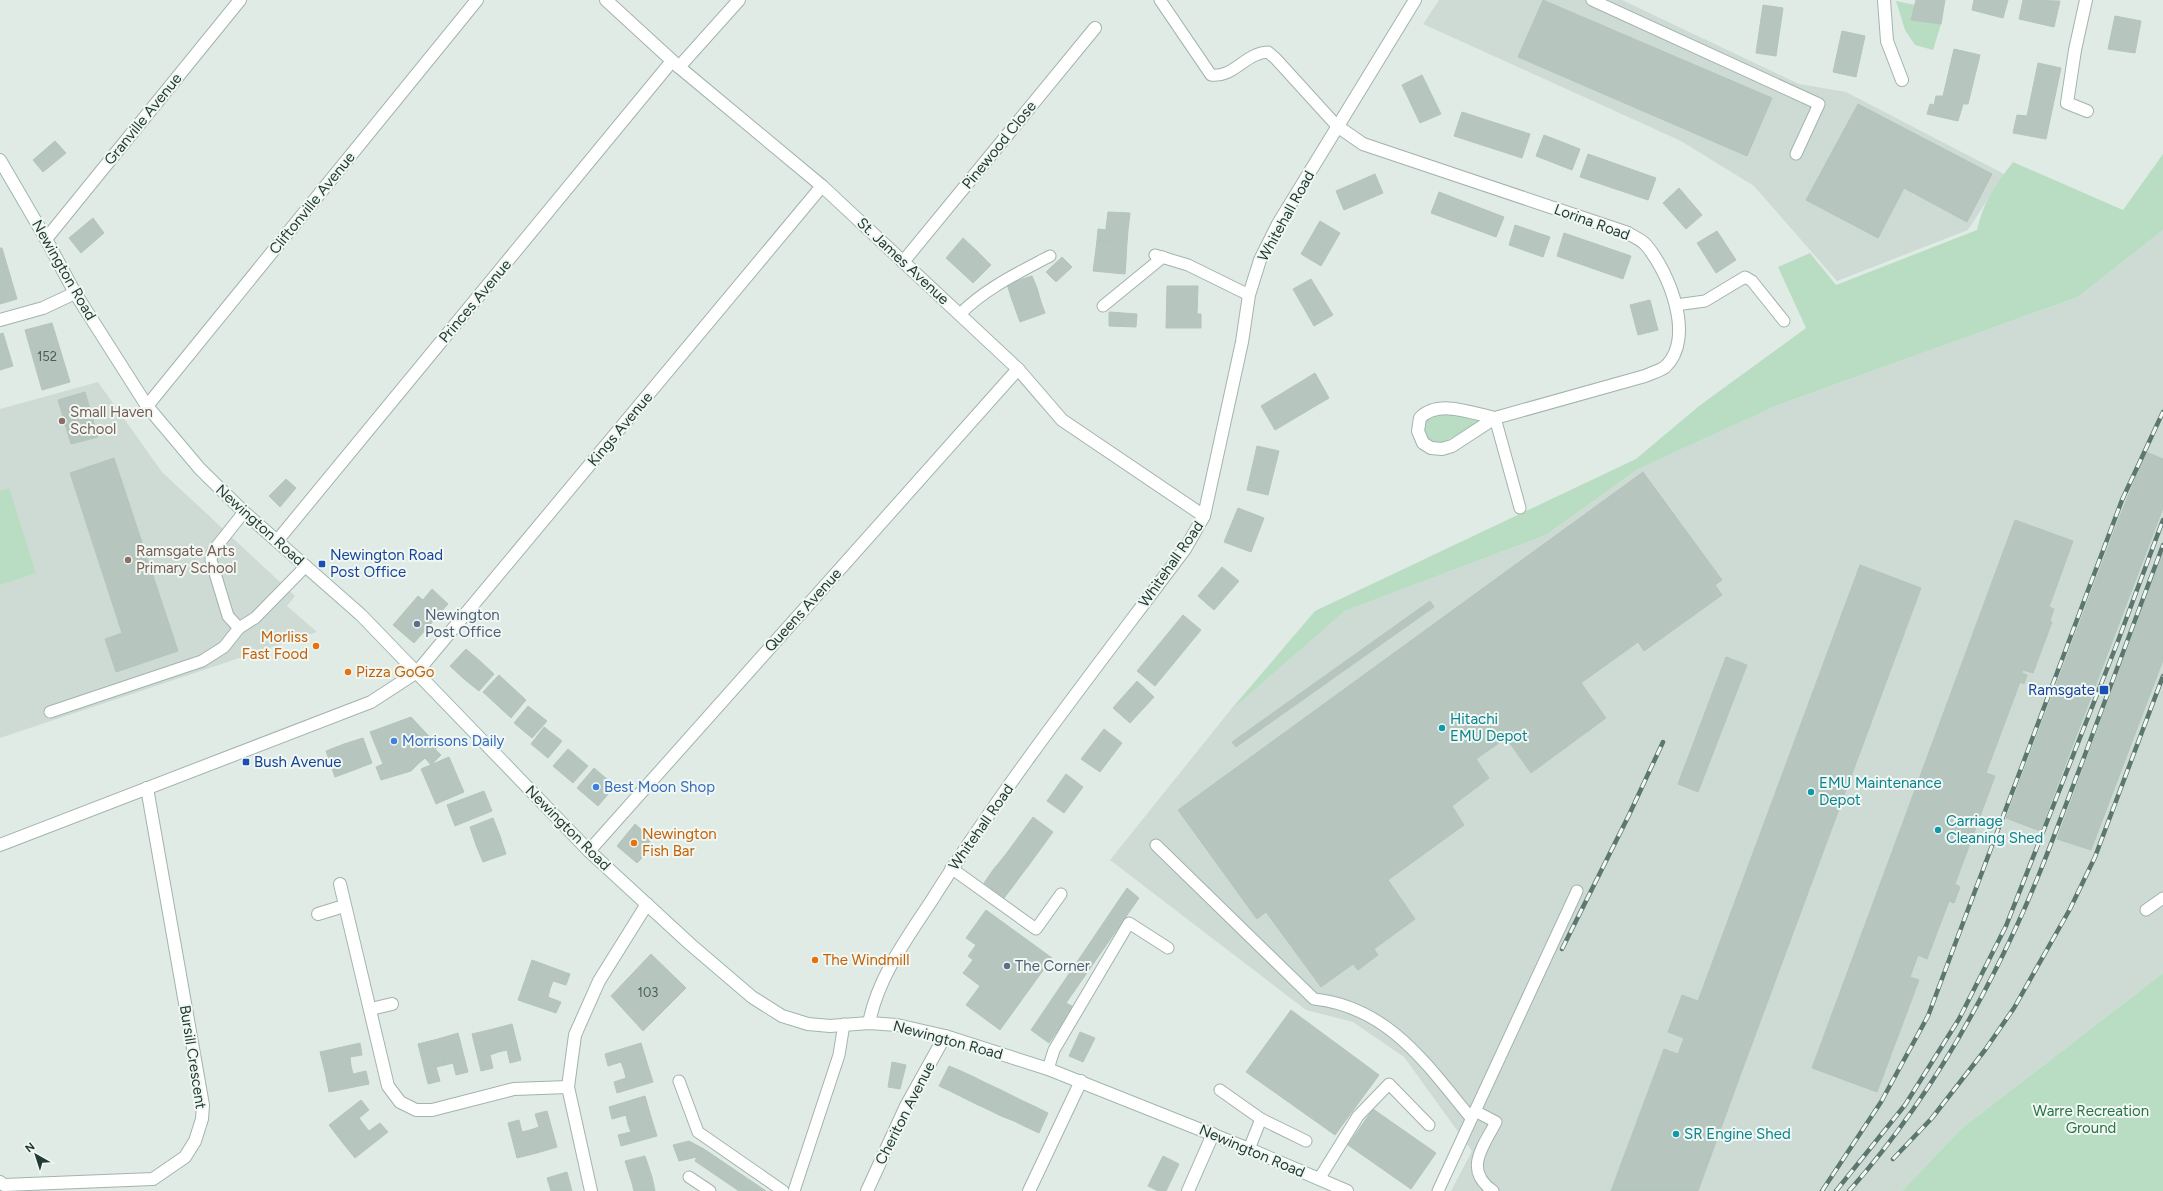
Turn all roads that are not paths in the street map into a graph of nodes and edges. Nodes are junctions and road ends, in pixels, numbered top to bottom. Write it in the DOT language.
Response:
graph roads {
  1 [pos="240,0"];
  2 [pos="478,0"];
  3 [pos="606,0"];
  4 [pos="738,0"];
  5 [pos="1160,0"];
  6 [pos="1414,0"];
  7 [pos="1592,0"];
  8 [pos="1884,0"];
  9 [pos="2086,0"];
  10 [pos="1095,28"];
  11 [pos="676,64"];
  12 [pos="1902,80"];
  13 [pos="2087,111"];
  14 [pos="1337,126"];
  15 [pos="1796,154"];
  16 [pos="0,160"];
  17 [pos="822,186"];
  18 [pos="46,239"];
  19 [pos="1050,256"];
  20 [pos="903,262"];
  21 [pos="75,293"];
  22 [pos="1249,295"];
  23 [pos="1676,305"];
  24 [pos="1103,306"];
  25 [pos="960,314"];
  26 [pos="0,320"];
  27 [pos="1784,322"];
  28 [pos="1018,369"];
  29 [pos="147,406"];
  30 [pos="1495,418"];
  31 [pos="1520,508"];
  32 [pos="244,512"];
  33 [pos="1204,516"];
  34 [pos="277,541"];
  35 [pos="306,566"];
  36 [pos="239,628"];
  37 [pos="417,672"];
  38 [pos="50,712"];
  39 [pos="147,788"];
  40 [pos="0,845"];
  41 [pos="1156,845"];
  42 [pos="589,851"];
  43 [pos="951,868"];
  44 [pos="340,884"];
  45 [pos="1577,891"];
  46 [pos="1061,894"];
  47 [pos="2163,898"];
  48 [pos="647,904"];
  49 [pos="344,906"];
  50 [pos="2146,910"];
  51 [pos="318,914"];
  52 [pos="1168,948"];
  53 [pos="392,1004"];
  54 [pos="371,1009"];
  55 [pos="869,1023"];
  56 [pos="844,1024"];
  57 [pos="945,1036"];
  58 [pos="1048,1069"];
  59 [pos="679,1081"];
  60 [pos="1081,1081"];
  61 [pos="568,1087"];
  62 [pos="1220,1090"];
  63 [pos="1473,1115"];
  64 [pos="1261,1118"];
  65 [pos="1430,1125"];
  66 [pos="1213,1134"];
  67 [pos="1306,1141"];
  68 [pos="1249,1148"];
  69 [pos="689,1177"];
  70 [pos="1319,1179"];
  71 [pos="0,1182"];
  72 [pos="591,1191"];
  73 [pos="710,1191"];
  74 [pos="783,1191"];
  75 [pos="794,1191"];
  76 [pos="866,1191"];
  77 [pos="1029,1191"];
  78 [pos="1188,1191"];
  79 [pos="1347,1191"];
  80 [pos="1438,1191"];
  81 [pos="1493,1191"];
  1 -- 18 [label="street, Granville Avenue"];
  2 -- 29 [label="street, Cliftonville Avenue"];
  3 -- 11 [label="street, St. James Avenue"];
  4 -- 11 [label="street, Princes Avenue"];
  5 -- 14 [label="lane"];
  6 -- 14 [label="street, Whitehall Road"];
  7 -- 15 [label="lane"];
  8 -- 12 [label="street"];
  9 -- 13 [label="street"];
  10 -- 20 [label="street, Pinewood Close"];
  11 -- 17 [label="street, St. James Avenue"];
  11 -- 34 [label="street, Princes Avenue"];
  14 -- 22 [label="street, Whitehall Road"];
  14 -- 23 [label="street, Lorina Road"];
  16 -- 18 [label="street, Newington Road"];
  17 -- 20 [label="street, St. James Avenue"];
  17 -- 37 [label="street, Kings Avenue"];
  18 -- 21 [label="street, Newington Road"];
  19 -- 25 [label="lane"];
  20 -- 25 [label="street, St. James Avenue"];
  21 -- 26 [label="street"];
  21 -- 29 [label="street, Newington Road"];
  22 -- 24 [label="lane"];
  22 -- 33 [label="street, Whitehall Road"];
  23 -- 27 [label="lane"];
  23 -- 30 [label="street, Lorina Road"];
  25 -- 28 [label="street, St. James Avenue"];
  28 -- 33 [label="street, St. James Avenue"];
  28 -- 42 [label="street, Queens Avenue"];
  29 -- 32 [label="street, Newington Road"];
  30 -- 30 [label="street, Lorina Road"];
  30 -- 31 [label="lane"];
  32 -- 34 [label="street, Newington Road"];
  32 -- 36 [label="lane"];
  33 -- 43 [label="street, Whitehall Road"];
  34 -- 35 [label="street, Newington Road"];
  35 -- 36 [label="lane"];
  35 -- 37 [label="street, Newington Road"];
  36 -- 38 [label="lane"];
  37 -- 39 [label="street"];
  37 -- 42 [label="street, Newington Road"];
  39 -- 40 [label="street"];
  39 -- 71 [label="street, Bursill Crescent"];
  41 -- 63 [label="lane"];
  42 -- 48 [label="street, Newington Road"];
  43 -- 46 [label="lane"];
  43 -- 55 [label="street, Whitehall Road"];
  44 -- 49 [label="street"];
  45 -- 63 [label="lane"];
  47 -- 50 [label="lane"];
  48 -- 56 [label="street, Newington Road"];
  48 -- 61 [label="street"];
  49 -- 51 [label="street"];
  49 -- 54 [label="street"];
  52 -- 58 [label="lane"];
  53 -- 54 [label="street"];
  54 -- 61 [label="street"];
  55 -- 56 [label="street, Newington Road"];
  55 -- 57 [label="street, Newington Road"];
  56 -- 75 [label="lane"];
  57 -- 58 [label="street, Newington Road"];
  57 -- 76 [label="street, Cheriton Avenue"];
  58 -- 60 [label="street, Newington Road"];
  59 -- 74 [label="lane"];
  60 -- 66 [label="street, Newington Road"];
  60 -- 77 [label="street"];
  61 -- 72 [label="street"];
  62 -- 64 [label="lane"];
  63 -- 80 [label="lane"];
  63 -- 81 [label="lane"];
  64 -- 67 [label="lane"];
  64 -- 68 [label="lane"];
  65 -- 70 [label="lane"];
  66 -- 68 [label="street, Newington Road"];
  66 -- 78 [label="street"];
  68 -- 70 [label="street, Newington Road"];
  69 -- 73 [label="lane"];
  70 -- 79 [label="street, Newington Road"];
}
